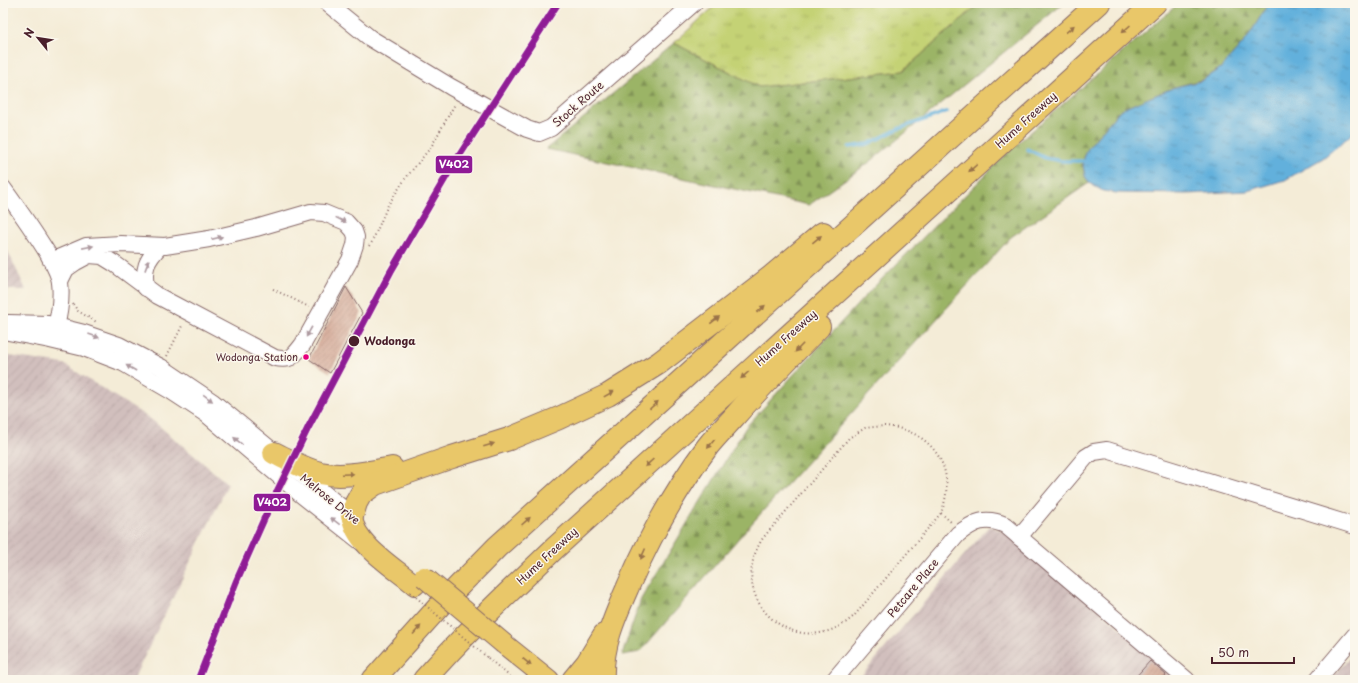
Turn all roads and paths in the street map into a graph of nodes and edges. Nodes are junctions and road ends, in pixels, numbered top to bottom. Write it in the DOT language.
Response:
graph roads {
  1 [pos="327,3"];
  2 [pos="694,3"];
  3 [pos="1099,3"];
  4 [pos="1155,3"];
  5 [pos="1042,54"];
  6 [pos="461,92"];
  7 [pos="3,188"];
  8 [pos="121,244"];
  9 [pos="160,246"];
  10 [pos="365,251"];
  11 [pos="51,261"];
  12 [pos="868,265"];
  13 [pos="122,268"];
  14 [pos="60,281"];
  15 [pos="146,288"];
  16 [pos="273,289"];
  17 [pos="71,300"];
  18 [pos="320,313"];
  19 [pos="3,323"];
  20 [pos="184,324"];
  21 [pos="102,326"];
  22 [pos="3,330"];
  23 [pos="53,333"];
  24 [pos="163,364"];
  25 [pos="452,457"];
  26 [pos="271,459"];
  27 [pos="305,481"];
  28 [pos="940,513"];
  29 [pos="352,516"];
  30 [pos="954,524"];
  31 [pos="1355,526"];
  32 [pos="1019,537"];
  33 [pos="366,545"];
  34 [pos="417,585"];
  35 [pos="614,618"];
  36 [pos="1355,635"];
  37 [pos="495,651"];
  38 [pos="373,680"];
  39 [pos="424,680"];
  40 [pos="514,680"];
  41 [pos="527,680"];
  42 [pos="549,680"];
  43 [pos="572,680"];
  44 [pos="603,680"];
  45 [pos="834,680"];
  46 [pos="1187,680"];
  47 [pos="1317,680"];
  1 -- 6 [label="street, Stock Route"];
  2 -- 6 [label="street, Stock Route"];
  5 -- 3 [label="highway, one-way"];
  4 -- 12 [label="highway, Hume Freeway, one-way"];
  25 -- 5 [label="highway, one-way"];
  38 -- 5 [label="highway, one-way"];
  6 -- 10 [label="path"];
  7 -- 11 [label="street"];
  8 -- 9 [label="street"];
  11 -- 8 [label="street, one-way"];
  8 -- 13 [label="street"];
  15 -- 9 [label="street, one-way"];
  9 -- 18 [label="street, one-way"];
  11 -- 14 [label="street"];
  12 -- 35 [label="highway, one-way"];
  12 -- 39 [label="highway, Hume Freeway, one-way"];
  13 -- 14 [label="street"];
  13 -- 15 [label="street"];
  14 -- 23 [label="street"];
  18 -- 15 [label="street, one-way"];
  16 -- 18 [label="path"];
  17 -- 21 [label="path"];
  19 -- 23 [label="street"];
  20 -- 24 [label="path"];
  22 -- 23 [label="street"];
  23 -- 24 [label="street, one-way"];
  26 -- 23 [label="street, one-way"];
  24 -- 26 [label="street, one-way"];
  27 -- 25 [label="highway, one-way"];
  25 -- 29 [label="highway"];
  26 -- 27 [label="highway"];
  27 -- 29 [label="street, Melrose Drive"];
  33 -- 27 [label="street, Melrose Drive, one-way"];
  28 -- 28 [label="path"];
  28 -- 30 [label="path"];
  29 -- 33 [label="main road"];
  29 -- 34 [label="main road, Melrose Drive"];
  31 -- 32 [label="street"];
  32 -- 45 [label="street, Petcare Place"];
  32 -- 46 [label="street"];
  33 -- 34 [label="main road, Melrose Drive"];
  34 -- 37 [label="main road, Melrose Drive, bridge"];
  34 -- 37 [label="path, bridge"];
  35 -- 43 [label="highway"];
  35 -- 44 [label="highway"];
  36 -- 47 [label="street"];
  37 -- 40 [label="path"];
  37 -- 41 [label="main road, Melrose Drive"];
  37 -- 42 [label="main road, Melrose Drive, one-way"];
}
